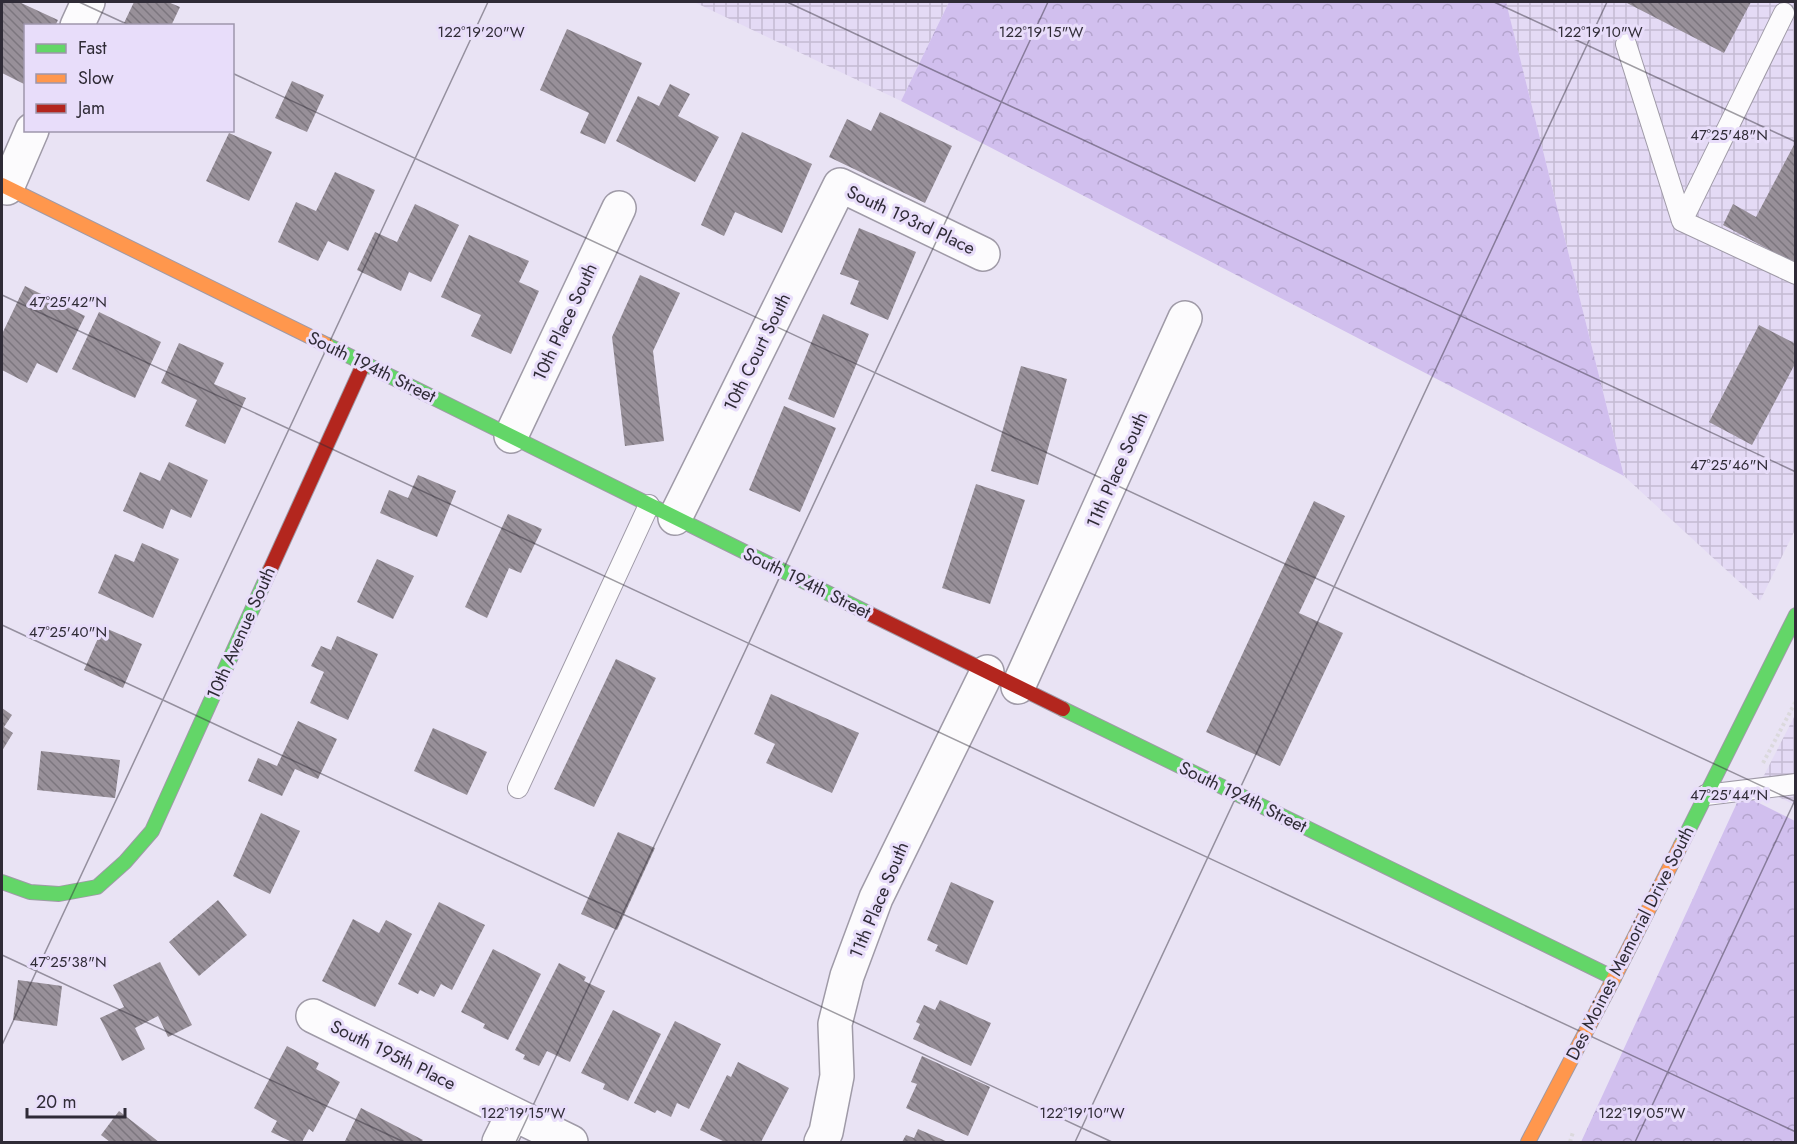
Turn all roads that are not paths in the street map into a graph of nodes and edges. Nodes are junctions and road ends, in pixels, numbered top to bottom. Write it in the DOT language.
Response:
graph roads {
  1 [pos="88,2"];
  2 [pos="1784,13"];
  3 [pos="79,24"];
  4 [pos="1626,44"];
  5 [pos="31,132"];
  6 [pos="840,185"];
  7 [pos="4,187"];
  8 [pos="619,208"];
  9 [pos="1682,221"];
  10 [pos="983,254"];
  11 [pos="1796,274"];
  12 [pos="1185,318"];
  13 [pos="364,363"];
  14 [pos="511,436"];
  15 [pos="662,511"];
  16 [pos="1796,615"];
  17 [pos="987,672"];
  18 [pos="1018,687"];
  19 [pos="1796,784"];
  20 [pos="518,788"];
  21 [pos="1706,795"];
  22 [pos="2,882"];
  23 [pos="1614,978"];
  24 [pos="313,1016"];
  25 [pos="506,1128"];
  26 [pos="571,1143"];
  27 [pos="821,1143"];
  28 [pos="1528,1143"];
  1 -- 3 [label="street"];
  2 -- 9 [label="lane"];
  4 -- 9 [label="lane"];
  5 -- 7 [label="street"];
  6 -- 10 [label="street, South 193rd Place"];
  6 -- 15 [label="street, 10th Court South"];
  7 -- 13 [label="street, South 194th Street"];
  8 -- 14 [label="street, 10th Place South"];
  9 -- 11 [label="lane"];
  12 -- 18 [label="street, 11th Place South"];
  13 -- 14 [label="street, South 194th Street"];
  13 -- 22 [label="street, 10th Avenue South"];
  14 -- 15 [label="street, South 194th Street"];
  15 -- 17 [label="street, South 194th Street"];
  15 -- 20 [label="lane"];
  16 -- 21 [label="street, Des Moines Memorial Drive South"];
  17 -- 18 [label="street, South 194th Street"];
  17 -- 27 [label="street, 11th Place South"];
  18 -- 23 [label="street, South 194th Street"];
  19 -- 21 [label="lane"];
  21 -- 23 [label="street, Des Moines Memorial Drive South"];
  23 -- 28 [label="street, Des Moines Memorial Drive South"];
  24 -- 25 [label="street, South 195th Place"];
  25 -- 26 [label="street, South 195th Place"];
}
